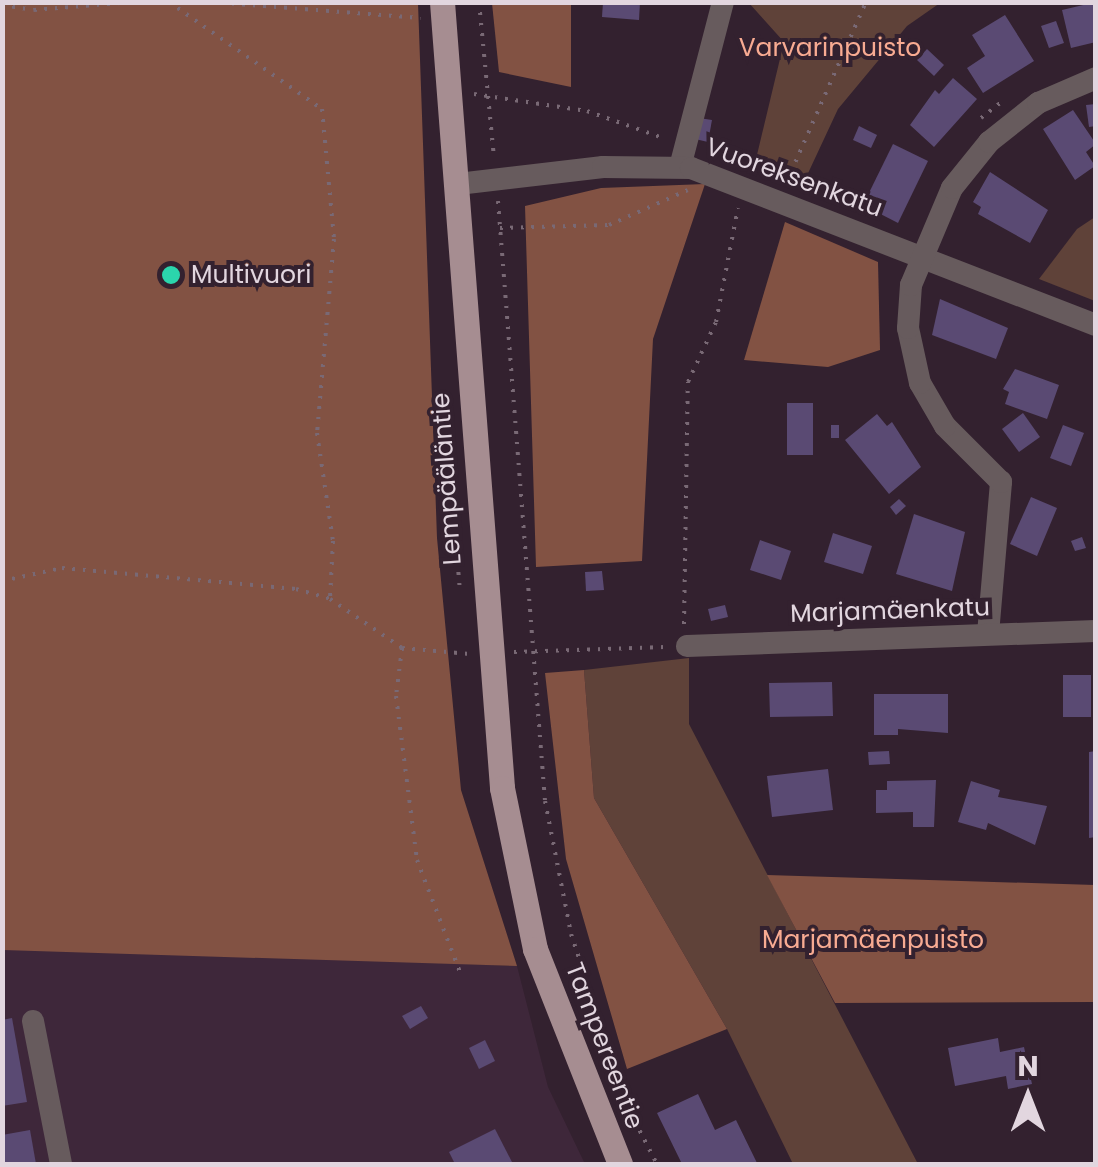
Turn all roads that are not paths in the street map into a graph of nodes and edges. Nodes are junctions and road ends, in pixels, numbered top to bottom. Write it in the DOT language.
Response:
graph roads {
  1 [pos="723,3"];
  2 [pos="443,11"];
  3 [pos="1096,78"];
  4 [pos="680,167"];
  5 [pos="458,184"];
  6 [pos="920,255"];
  7 [pos="1096,325"];
  8 [pos="1096,632"];
  9 [pos="988,634"];
  10 [pos="686,646"];
  11 [pos="536,949"];
  12 [pos="33,1021"];
  13 [pos="61,1164"];
  14 [pos="620,1164"];
  1 -- 4 [label="street"];
  2 -- 5 [label="main road, Lempääläntie"];
  3 -- 6 [label="street"];
  4 -- 5 [label="street, Vuoreksenkatu"];
  4 -- 6 [label="street, Vuoreksenkatu"];
  5 -- 11 [label="main road, Lempääläntie"];
  6 -- 7 [label="street, Vuoreksenkatu"];
  6 -- 9 [label="street"];
  8 -- 9 [label="street, Marjamäenkatu"];
  9 -- 10 [label="street, Marjamäenkatu"];
  11 -- 14 [label="main road, Tampereentie"];
  12 -- 13 [label="street"];
}
